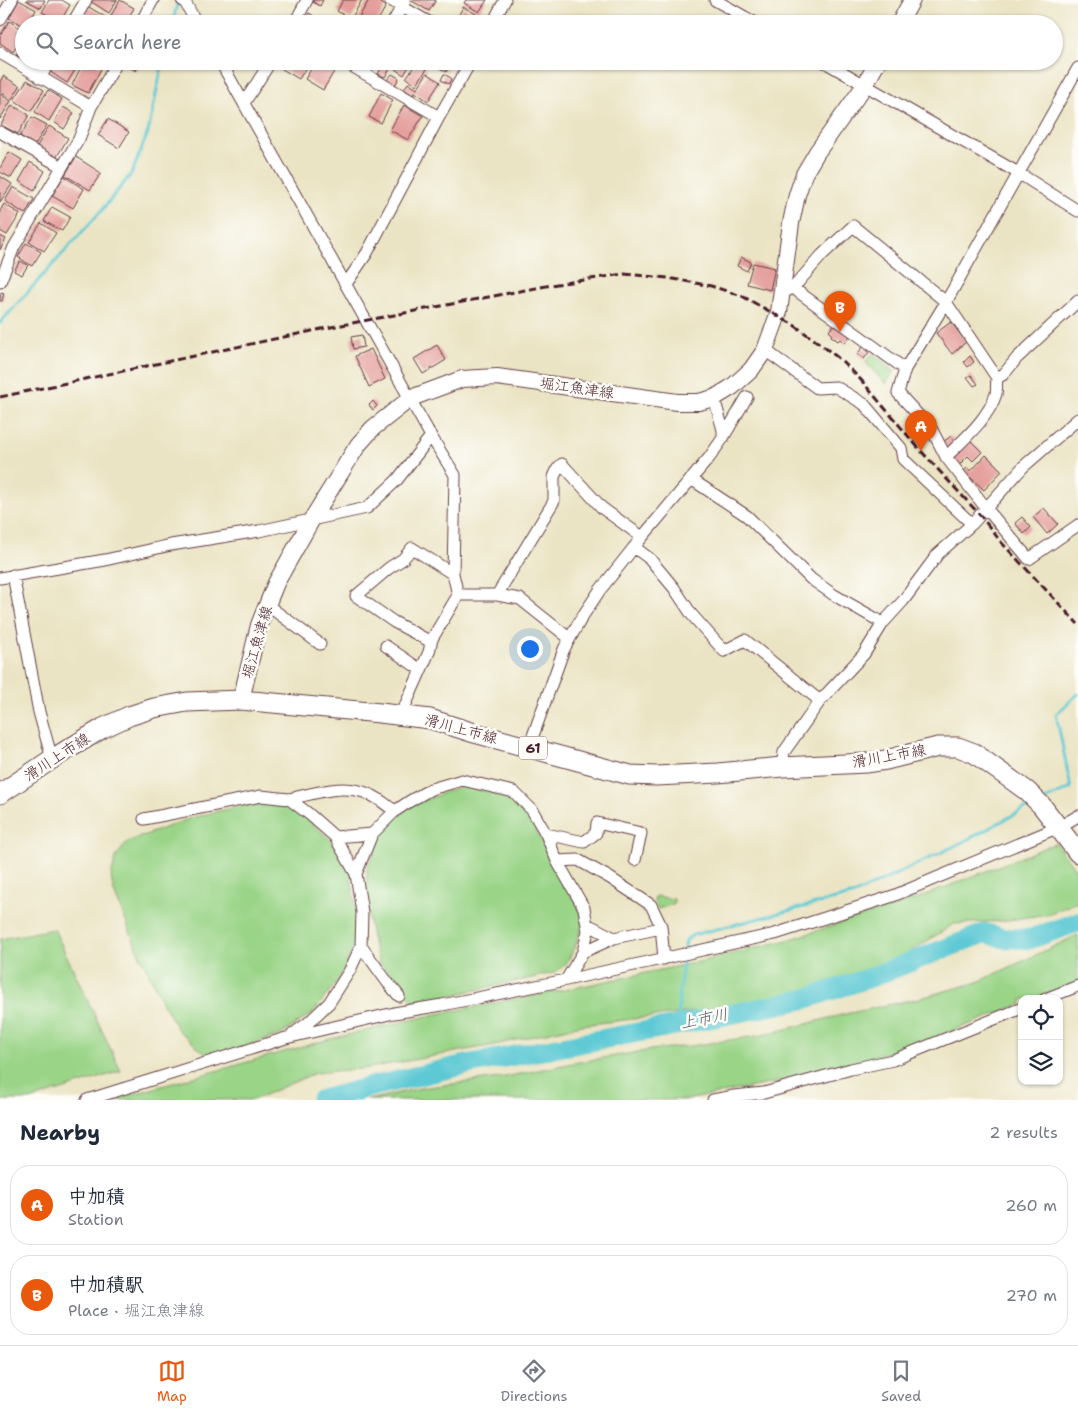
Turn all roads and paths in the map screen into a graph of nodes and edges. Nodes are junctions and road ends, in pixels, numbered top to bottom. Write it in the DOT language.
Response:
graph roads {
  1 [pos="12,0"];
  2 [pos="86,0"];
  3 [pos="154,0"];
  4 [pos="182,0"];
  5 [pos="307,0"];
  6 [pos="390,0"];
  7 [pos="505,0"];
  8 [pos="715,0"];
  9 [pos="912,0"];
  10 [pos="404,3"];
  11 [pos="77,15"];
  12 [pos="145,15"];
  13 [pos="192,15"];
  14 [pos="299,15"];
  15 [pos="397,15"];
  16 [pos="420,15"];
  17 [pos="497,15"];
  18 [pos="741,15"];
  19 [pos="904,15"];
  20 [pos="0,20"];
  21 [pos="0,54"];
  22 [pos="15,63"];
  23 [pos="1078,68"];
  24 [pos="27,70"];
  25 [pos="45,70"];
  26 [pos="113,70"];
  27 [pos="225,70"];
  28 [pos="265,70"];
  29 [pos="359,70"];
  30 [pos="366,70"];
  31 [pos="466,70"];
  32 [pos="839,70"];
  33 [pos="873,70"];
  34 [pos="364,73"];
  35 [pos="40,78"];
  36 [pos="865,85"];
  37 [pos="244,103"];
  38 [pos="91,107"];
  39 [pos="439,117"];
  40 [pos="3,134"];
  41 [pos="0,147"];
  42 [pos="62,167"];
  43 [pos="1020,174"];
  44 [pos="1078,210"];
  45 [pos="1,277"];
  46 [pos="346,284"];
  47 [pos="788,291"];
  48 [pos="1078,301"];
  49 [pos="946,302"];
  50 [pos="765,350"];
  51 [pos="905,369"];
  52 [pos="997,378"];
  53 [pos="747,397"];
  54 [pos="410,398"];
  55 [pos="714,398"];
  56 [pos="1078,419"];
  57 [pos="431,436"];
  58 [pos="723,438"];
  59 [pos="946,457"];
  60 [pos="691,479"];
  61 [pos="986,508"];
  62 [pos="312,519"];
  63 [pos="972,524"];
  64 [pos="1078,525"];
  65 [pos="642,537"];
  66 [pos="634,547"];
  67 [pos="453,574"];
  68 [pos="13,575"];
  69 [pos="0,578"];
  70 [pos="458,594"];
  71 [pos="497,595"];
  72 [pos="267,604"];
  73 [pos="883,623"];
  74 [pos="569,638"];
  75 [pos="431,642"];
  76 [pos="320,644"];
  77 [pos="386,646"];
  78 [pos="421,670"];
  79 [pos="241,700"];
  80 [pos="820,701"];
  81 [pos="400,715"];
  82 [pos="529,747"];
  83 [pos="52,759"];
  84 [pos="782,767"];
  85 [pos="0,794"];
  86 [pos="289,799"];
  87 [pos="395,811"];
  88 [pos="1078,816"];
  89 [pos="144,819"];
  90 [pos="1059,827"];
  91 [pos="372,834"];
  92 [pos="546,834"];
  93 [pos="335,837"];
  94 [pos="1078,853"];
  95 [pos="635,860"];
  96 [pos="557,861"];
  97 [pos="356,874"];
  98 [pos="587,924"];
  99 [pos="661,928"];
  100 [pos="614,938"];
  101 [pos="361,946"];
  102 [pos="583,952"];
  103 [pos="664,959"];
  104 [pos="566,980"];
  105 [pos="1078,986"];
  106 [pos="1055,995"];
  107 [pos="399,996"];
  108 [pos="1018,1010"];
  109 [pos="286,1038"];
  110 [pos="762,1097"];
  111 [pos="87,1100"];
  112 [pos="714,1100"];
  1 -- 20 [label="street"];
  2 -- 11 [label="street"];
  3 -- 12 [label="street"];
  4 -- 13 [label="street"];
  5 -- 14 [label="street"];
  6 -- 10 [label="street"];
  7 -- 17 [label="street"];
  8 -- 18 [label="street"];
  9 -- 19 [label="main road"];
  10 -- 15 [label="street"];
  10 -- 16 [label="street"];
  21 -- 22 [label="street"];
  23 -- 43 [label="street"];
  24 -- 35 [label="street"];
  25 -- 35 [label="street"];
  26 -- 38 [label="street"];
  27 -- 37 [label="street"];
  28 -- 37 [label="street"];
  29 -- 34 [label="street"];
  30 -- 34 [label="street"];
  31 -- 39 [label="street"];
  32 -- 36 [label="street"];
  33 -- 36 [label="main road, 堀江魚津線"];
  34 -- 39 [label="street"];
  35 -- 38 [label="street"];
  36 -- 43 [label="street"];
  36 -- 47 [label="main road, 堀江魚津線"];
  37 -- 46 [label="street"];
  38 -- 42 [label="street"];
  39 -- 46 [label="street"];
  40 -- 41 [label="street"];
  40 -- 42 [label="street"];
  42 -- 45 [label="street"];
  43 -- 44 [label="street"];
  43 -- 49 [label="street"];
  46 -- 54 [label="street"];
  47 -- 49 [label="street"];
  47 -- 50 [label="main road, 堀江魚津線"];
  47 -- 51 [label="street"];
  48 -- 52 [label="street"];
  49 -- 51 [label="street"];
  49 -- 52 [label="street"];
  50 -- 55 [label="main road, 堀江魚津線"];
  50 -- 63 [label="street"];
  51 -- 59 [label="street"];
  52 -- 59 [label="street"];
  53 -- 58 [label="street"];
  54 -- 55 [label="main road, 堀江魚津線"];
  54 -- 57 [label="street"];
  54 -- 62 [label="main road, 堀江魚津線"];
  55 -- 58 [label="street"];
  56 -- 61 [label="street"];
  57 -- 62 [label="street"];
  57 -- 67 [label="street"];
  58 -- 60 [label="street"];
  59 -- 61 [label="street"];
  60 -- 65 [label="street"];
  60 -- 73 [label="street"];
  61 -- 63 [label="street"];
  61 -- 64 [label="street"];
  62 -- 68 [label="street"];
  62 -- 72 [label="main road, 堀江魚津線"];
  63 -- 73 [label="street"];
  65 -- 66 [label="street"];
  65 -- 71 [label="street"];
  66 -- 74 [label="street"];
  66 -- 80 [label="street"];
  67 -- 70 [label="street"];
  67 -- 75 [label="street"];
  68 -- 69 [label="street"];
  68 -- 83 [label="street"];
  70 -- 71 [label="street"];
  70 -- 75 [label="street"];
  71 -- 74 [label="street"];
  72 -- 76 [label="street"];
  72 -- 79 [label="main road, 堀江魚津線"];
  73 -- 80 [label="street"];
  74 -- 82 [label="street"];
  75 -- 78 [label="street"];
  77 -- 78 [label="street"];
  78 -- 81 [label="street"];
  79 -- 81 [label="main road, 滑川上市線 / 61"];
  79 -- 83 [label="main road, 滑川上市線 / 61"];
  80 -- 84 [label="street"];
  81 -- 82 [label="main road, 滑川上市線 / 61"];
  82 -- 84 [label="main road, 滑川上市線 / 61"];
  83 -- 85 [label="main road, 滑川上市線 / 61"];
  84 -- 90 [label="main road, 滑川上市線 / 61"];
  86 -- 87 [label="street"];
  86 -- 89 [label="street"];
  86 -- 93 [label="street"];
  87 -- 91 [label="street"];
  87 -- 92 [label="street"];
  88 -- 90 [label="street"];
  90 -- 94 [label="main road, 滑川上市線 / 61"];
  90 -- 103 [label="street"];
  91 -- 93 [label="street"];
  91 -- 97 [label="street"];
  92 -- 95 [label="street"];
  92 -- 96 [label="street"];
  93 -- 97 [label="street"];
  96 -- 98 [label="street"];
  96 -- 99 [label="street"];
  97 -- 101 [label="street"];
  98 -- 100 [label="street"];
  98 -- 102 [label="street"];
  99 -- 100 [label="street"];
  99 -- 103 [label="street"];
  100 -- 102 [label="street"];
  101 -- 107 [label="street"];
  101 -- 109 [label="street"];
  102 -- 104 [label="street"];
  103 -- 104 [label="street"];
  104 -- 109 [label="street"];
  105 -- 106 [label="street"];
  108 -- 110 [label="street"];
  109 -- 111 [label="street"];
  110 -- 112 [label="street"];
}
